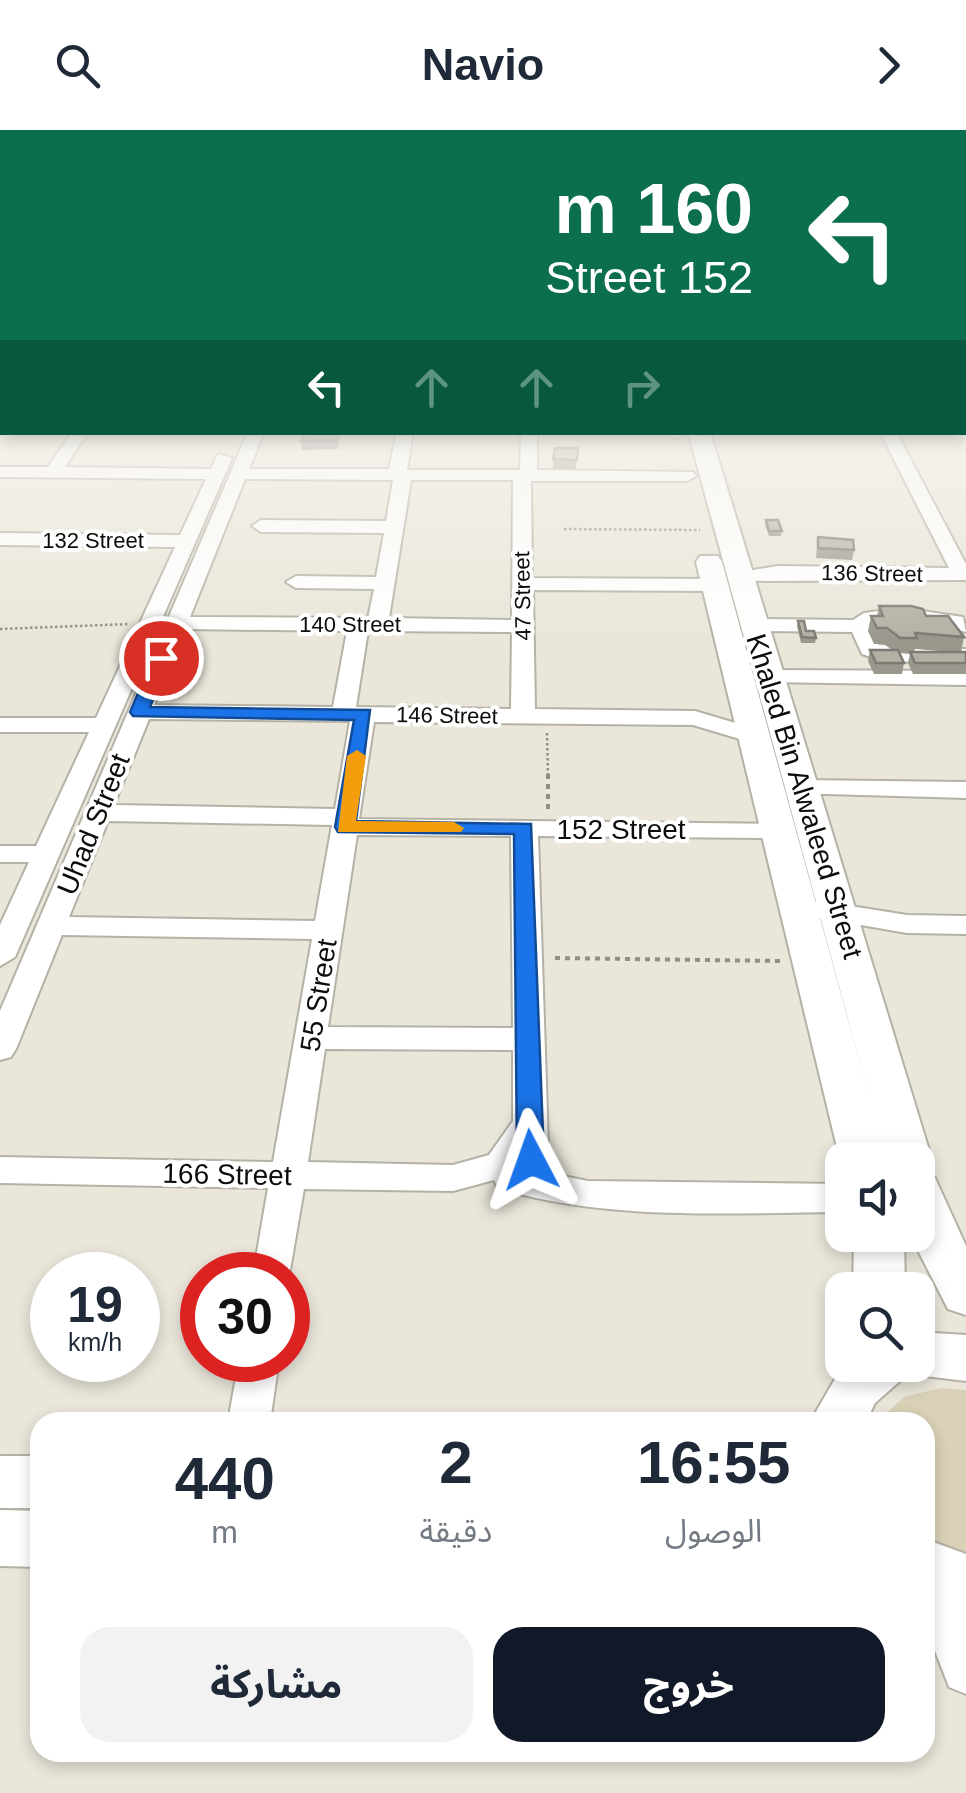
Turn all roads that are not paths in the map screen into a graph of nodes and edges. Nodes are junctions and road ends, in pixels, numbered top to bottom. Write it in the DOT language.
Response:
graph roads {
  1 [pos="222,484"];
  2 [pos="224,484"];
  3 [pos="399,484"];
  4 [pos="525,484"];
  5 [pos="691,484"];
  6 [pos="697,484"];
  7 [pos="916,484"];
  8 [pos="260,526"];
  9 [pos="394,527"];
  10 [pos="0,539"];
  11 [pos="186,541"];
  12 [pos="720,553"];
  13 [pos="964,574"];
  14 [pos="296,582"];
  15 [pos="385,583"];
  16 [pos="522,584"];
  17 [pos="176,623"];
  18 [pos="369,624"];
  19 [pos="754,625"];
  20 [pos="523,626"];
  21 [pos="860,626"];
  22 [pos="966,626"];
  23 [pos="966,656"];
  24 [pos="161,658"];
  25 [pos="133,660"];
  26 [pos="966,678"];
  27 [pos="756,688"];
  28 [pos="139,712"];
  29 [pos="353,714"];
  30 [pos="535,716"];
  31 [pos="696,718"];
  32 [pos="0,724"];
  33 [pos="104,725"];
  34 [pos="753,736"];
  35 [pos="800,788"];
  36 [pos="966,790"];
  37 [pos="98,813"];
  38 [pos="346,822"];
  39 [pos="536,829"];
  40 [pos="777,830"];
  41 [pos="0,854"];
  42 [pos="43,861"];
  43 [pos="76,867"];
  44 [pos="796,908"];
  45 [pos="840,913"];
  46 [pos="966,925"];
  47 [pos="52,926"];
  48 [pos="328,930"];
  49 [pos="0,957"];
  50 [pos="311,1038"];
  51 [pos="525,1039"];
  52 [pos="0,1050"];
  53 [pos="528,1126"];
  54 [pos="858,1142"];
  55 [pos="904,1142"];
  56 [pos="0,1170"];
  57 [pos="288,1175"];
  58 [pos="453,1178"];
  59 [pos="511,1180"];
  60 [pos="825,1198"];
  61 [pos="935,1234"];
  62 [pos="276,1252"];
  63 [pos="966,1294"];
  64 [pos="935,1357"];
  65 [pos="966,1358"];
  66 [pos="255,1382"];
  67 [pos="251,1412"];
  68 [pos="0,1482"];
  69 [pos="30,1482"];
  70 [pos="0,1538"];
  71 [pos="30,1539"];
  72 [pos="939,1574"];
  73 [pos="966,1670"];
  1 -- 11 [label="street, Uhad Street"];
  2 -- 17 [label="street, Uhad Street"];
  3 -- 9 [label="street, 55 Street"];
  4 -- 16 [label="street, 47 Street"];
  5 -- 12 [label="main road, Khaled Bin Alwaleed Street"];
  6 -- 12 [label="main road, Khaled Bin Alwaleed Street"];
  7 -- 13 [label="street"];
  8 -- 9 [label="street"];
  9 -- 15 [label="street, 55 Street"];
  10 -- 11 [label="street, 132 Street"];
  11 -- 25 [label="street, Uhad Street"];
  12 -- 13 [label="street, 136 Street"];
  12 -- 16 [label="street, 136 Street"];
  12 -- 19 [label="main road, Khaled Bin Alwaleed Street"];
  12 -- 27 [label="main road, Khaled Bin Alwaleed Street"];
  14 -- 15 [label="street"];
  15 -- 18 [label="street, 55 Street"];
  16 -- 20 [label="street, 47 Street"];
  17 -- 18 [label="street, 140 Street"];
  17 -- 24 [label="street, Uhad Street"];
  18 -- 20 [label="street, 140 Street"];
  18 -- 29 [label="street, 55 Street"];
  19 -- 21 [label="street"];
  19 -- 27 [label="main road, Khaled Bin Alwaleed Street"];
  20 -- 30 [label="street, 47 Street"];
  21 -- 22 [label="street"];
  21 -- 23 [label="street"];
  24 -- 25 [label="street"];
  24 -- 28 [label="street, Uhad Street"];
  25 -- 33 [label="street, Uhad Street"];
  26 -- 27 [label="street"];
  27 -- 31 [label="street, 146 Street"];
  27 -- 34 [label="main road, Khaled Bin Alwaleed Street"];
  27 -- 35 [label="main road, Khaled Bin Alwaleed Street"];
  28 -- 29 [label="street, 146 Street"];
  28 -- 37 [label="street, Uhad Street"];
  29 -- 30 [label="street, 146 Street"];
  29 -- 38 [label="street, 55 Street"];
  30 -- 31 [label="street, 146 Street"];
  31 -- 34 [label="street, 146 Street"];
  32 -- 33 [label="street"];
  33 -- 42 [label="street, Uhad Street"];
  34 -- 40 [label="main road, Khaled Bin Alwaleed Street"];
  35 -- 36 [label="street"];
  35 -- 45 [label="main road, Khaled Bin Alwaleed Street"];
  37 -- 38 [label="street, 152 Street"];
  37 -- 43 [label="street, Uhad Street"];
  38 -- 39 [label="street, 152 Street"];
  38 -- 48 [label="street, 55 Street"];
  39 -- 40 [label="street, 152 Street"];
  39 -- 51 [label="street"];
  40 -- 44 [label="main road, Khaled Bin Alwaleed Street"];
  41 -- 42 [label="street"];
  42 -- 43 [label="street"];
  42 -- 49 [label="street, Uhad Street"];
  43 -- 47 [label="street, Uhad Street"];
  44 -- 45 [label="street"];
  44 -- 54 [label="main road, Khaled Bin Alwaleed Street"];
  45 -- 46 [label="street"];
  45 -- 55 [label="main road, Khaled Bin Alwaleed Street"];
  47 -- 48 [label="street"];
  47 -- 52 [label="street, Uhad Street"];
  48 -- 50 [label="street, 55 Street"];
  50 -- 51 [label="street"];
  50 -- 57 [label="street, 55 Street"];
  51 -- 53 [label="street"];
  53 -- 58 [label="street, 166 Street"];
  53 -- 59 [label="street"];
  56 -- 57 [label="street, 166 Street"];
  57 -- 58 [label="street, 166 Street"];
  57 -- 62 [label="street, 55 Street"];
  58 -- 59 [label="street, 166 Street"];
  59 -- 60 [label="street, 166 Street"];
  61 -- 63 [label="main road"];
  64 -- 65 [label="main road"];
  66 -- 67 [label="street"];
  68 -- 69 [label="main road"];
  70 -- 71 [label="main road"];
  72 -- 73 [label="street"];
}
